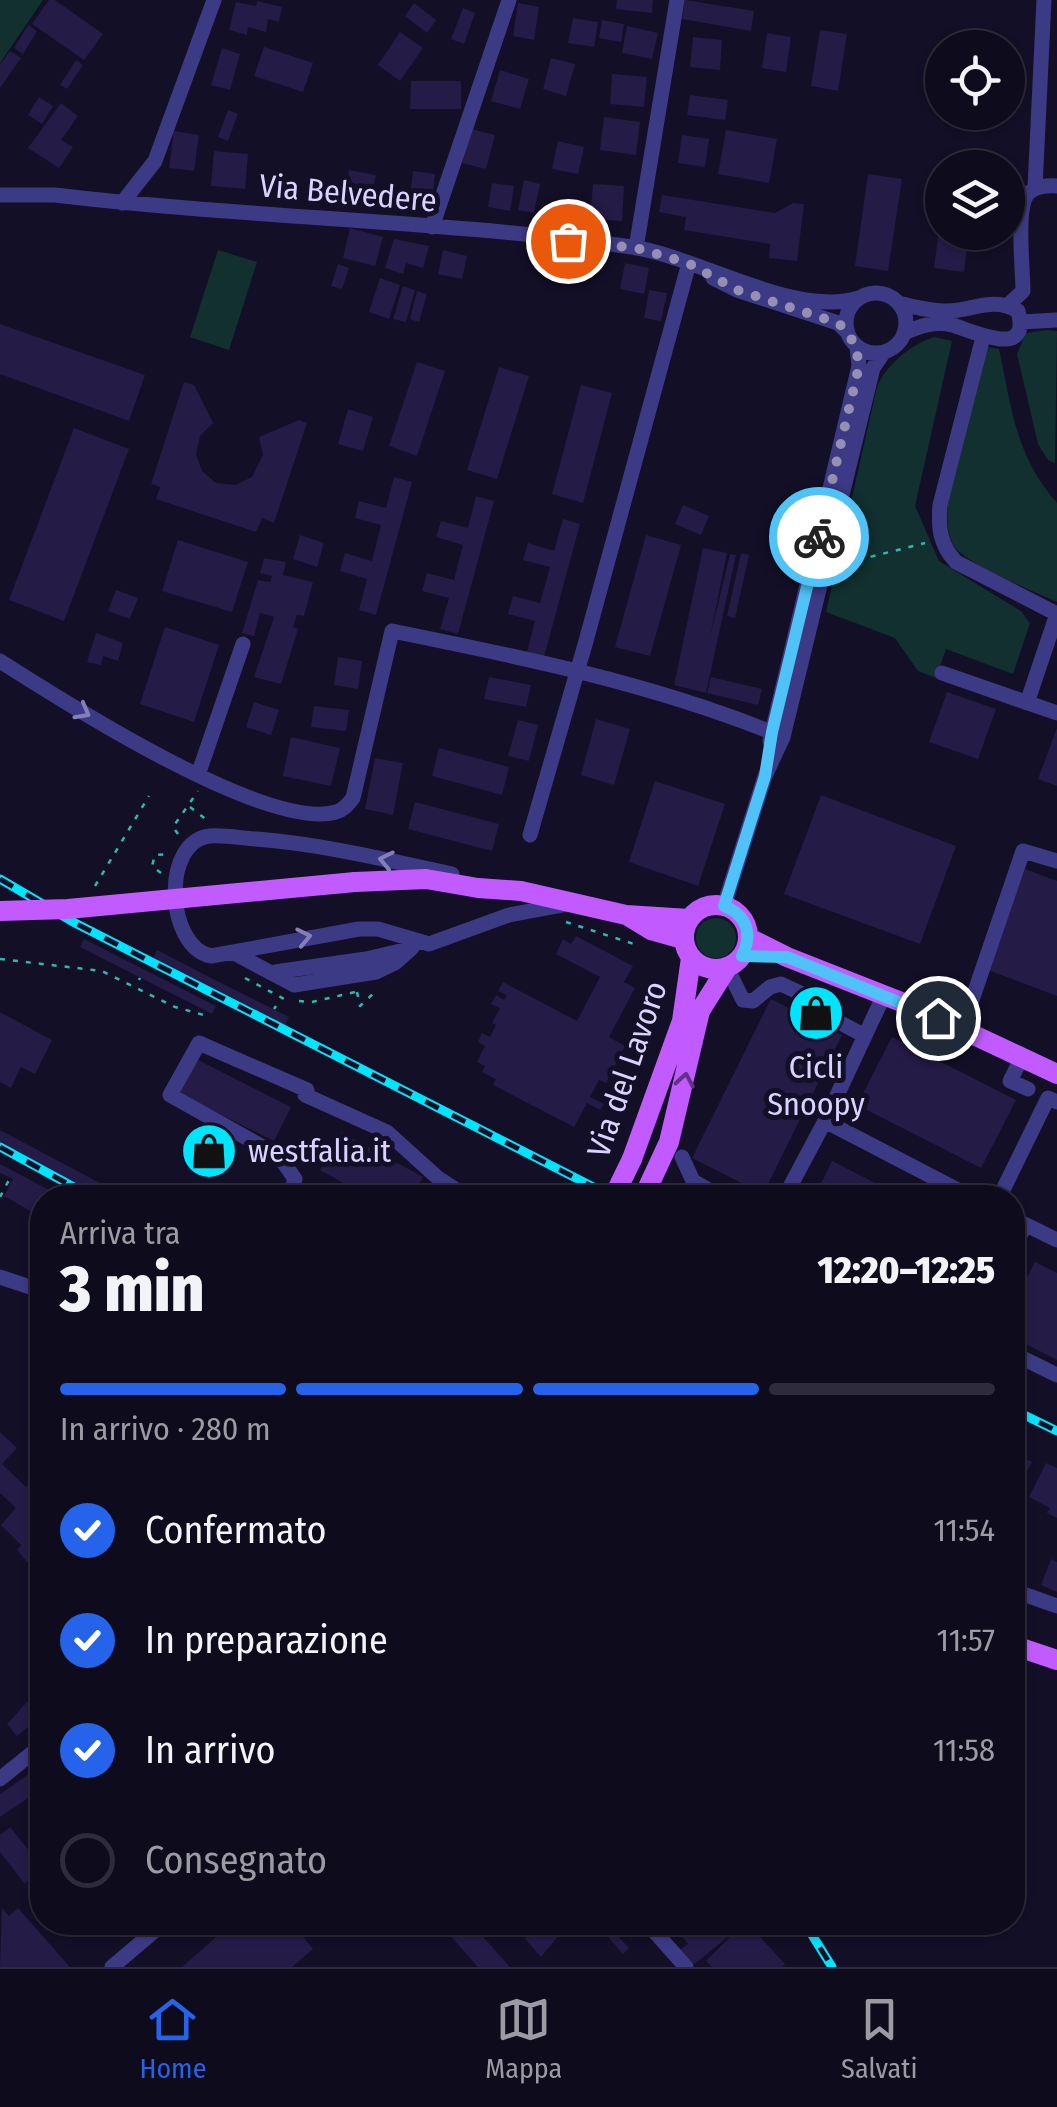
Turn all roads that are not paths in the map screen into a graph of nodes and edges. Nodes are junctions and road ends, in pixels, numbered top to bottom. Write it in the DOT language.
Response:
graph roads {
  1 [pos="214,0"];
  2 [pos="508,0"];
  3 [pos="677,0"];
  4 [pos="1044,0"];
  5 [pos="1057,186"];
  6 [pos="1036,188"];
  7 [pos="0,195"];
  8 [pos="122,203"];
  9 [pos="432,227"];
  10 [pos="636,248"];
  11 [pos="688,263"];
  12 [pos="859,298"];
  13 [pos="898,302"];
  14 [pos="973,305"];
  15 [pos="1008,305"];
  16 [pos="1057,320"];
  17 [pos="1021,322"];
  18 [pos="904,333"];
  19 [pos="977,335"];
  20 [pos="852,339"];
  21 [pos="884,352"];
  22 [pos="243,644"];
  23 [pos="0,661"];
  24 [pos="578,668"];
  25 [pos="942,673"];
  26 [pos="1027,703"];
  27 [pos="1057,714"];
  28 [pos="772,732"];
  29 [pos="765,776"];
  30 [pos="199,781"];
  31 [pos="530,834"];
  32 [pos="1057,862"];
  33 [pos="478,888"];
  34 [pos="577,905"];
  35 [pos="724,906"];
  36 [pos="0,911"];
  37 [pos="688,939"];
  38 [pos="430,944"];
  39 [pos="234,953"];
  40 [pos="739,954"];
  41 [pos="884,995"];
  42 [pos="962,1029"];
  43 [pos="865,1036"];
  44 [pos="1022,1057"];
  45 [pos="1057,1074"];
  46 [pos="1028,1090"];
  47 [pos="1057,1102"];
  48 [pos="826,1121"];
  49 [pos="682,1157"];
  50 [pos="293,1185"];
  51 [pos="449,1185"];
  52 [pos="619,1185"];
  53 [pos="649,1185"];
  54 [pos="698,1185"];
  55 [pos="791,1185"];
  56 [pos="948,1185"];
  57 [pos="1005,1185"];
  58 [pos="1025,1224"];
  59 [pos="1057,1240"];
  60 [pos="0,1277"];
  61 [pos="30,1287"];
  62 [pos="1025,1359"];
  63 [pos="1057,1375"];
  64 [pos="1025,1595"];
  65 [pos="1057,1606"];
  66 [pos="1025,1649"];
  67 [pos="1057,1660"];
  68 [pos="30,1754"];
  69 [pos="0,1778"];
  70 [pos="150,1935"];
  71 [pos="658,1935"];
  72 [pos="112,1967"];
  73 [pos="686,1967"];
  1 -- 8 [label="street"];
  2 -- 9 [label="street"];
  3 -- 10 [label="street"];
  4 -- 6 [label="street"];
  5 -- 6 [label="street"];
  6 -- 15 [label="street"];
  7 -- 8 [label="street, Via Belvedere"];
  8 -- 9 [label="street, Via Belvedere"];
  9 -- 10 [label="street, Via Belvedere"];
  10 -- 11 [label="street, Via Belvedere"];
  11 -- 12 [label="street, Via Belvedere"];
  11 -- 20 [label="street, Via Belvedere"];
  11 -- 24 [label="street"];
  12 -- 13 [label="street"];
  12 -- 20 [label="street"];
  13 -- 14 [label="street"];
  13 -- 18 [label="street"];
  14 -- 15 [label="street"];
  14 -- 19 [label="street"];
  15 -- 17 [label="street"];
  16 -- 17 [label="street"];
  17 -- 19 [label="street"];
  18 -- 19 [label="street"];
  18 -- 21 [label="street"];
  19 -- 26 [label="street"];
  20 -- 21 [label="street"];
  20 -- 28 [label="street"];
  21 -- 29 [label="street"];
  22 -- 30 [label="street"];
  23 -- 30 [label="street, one-way"];
  24 -- 28 [label="street"];
  24 -- 30 [label="street"];
  24 -- 31 [label="street"];
  25 -- 26 [label="street"];
  26 -- 27 [label="street"];
  28 -- 29 [label="street"];
  29 -- 35 [label="street"];
  32 -- 42 [label="street"];
  33 -- 34 [label="main road"];
  33 -- 36 [label="main road, bridge"];
  33 -- 39 [label="street, one-way"];
  34 -- 37 [label="main road"];
  34 -- 38 [label="street"];
  35 -- 37 [label="main road"];
  35 -- 40 [label="main road"];
  37 -- 40 [label="main road"];
  37 -- 52 [label="main road, Via del Lavoro, bridge"];
  39 -- 38 [label="street, one-way"];
  38 -- 39 [label="street"];
  40 -- 41 [label="main road"];
  40 -- 43 [label="street"];
  53 -- 40 [label="main road, Via del Lavoro, one-way"];
  41 -- 42 [label="main road"];
  41 -- 43 [label="street"];
  42 -- 44 [label="main road"];
  43 -- 48 [label="street"];
  44 -- 45 [label="main road"];
  44 -- 46 [label="street"];
  47 -- 57 [label="street"];
  48 -- 55 [label="street"];
  48 -- 56 [label="street"];
  49 -- 54 [label="street"];
  50 -- 51 [label="street"];
  58 -- 59 [label="street"];
  60 -- 61 [label="street"];
  62 -- 63 [label="street"];
  64 -- 65 [label="street"];
  66 -- 67 [label="main road"];
  68 -- 69 [label="street"];
  70 -- 72 [label="street"];
  71 -- 73 [label="street"];
}
